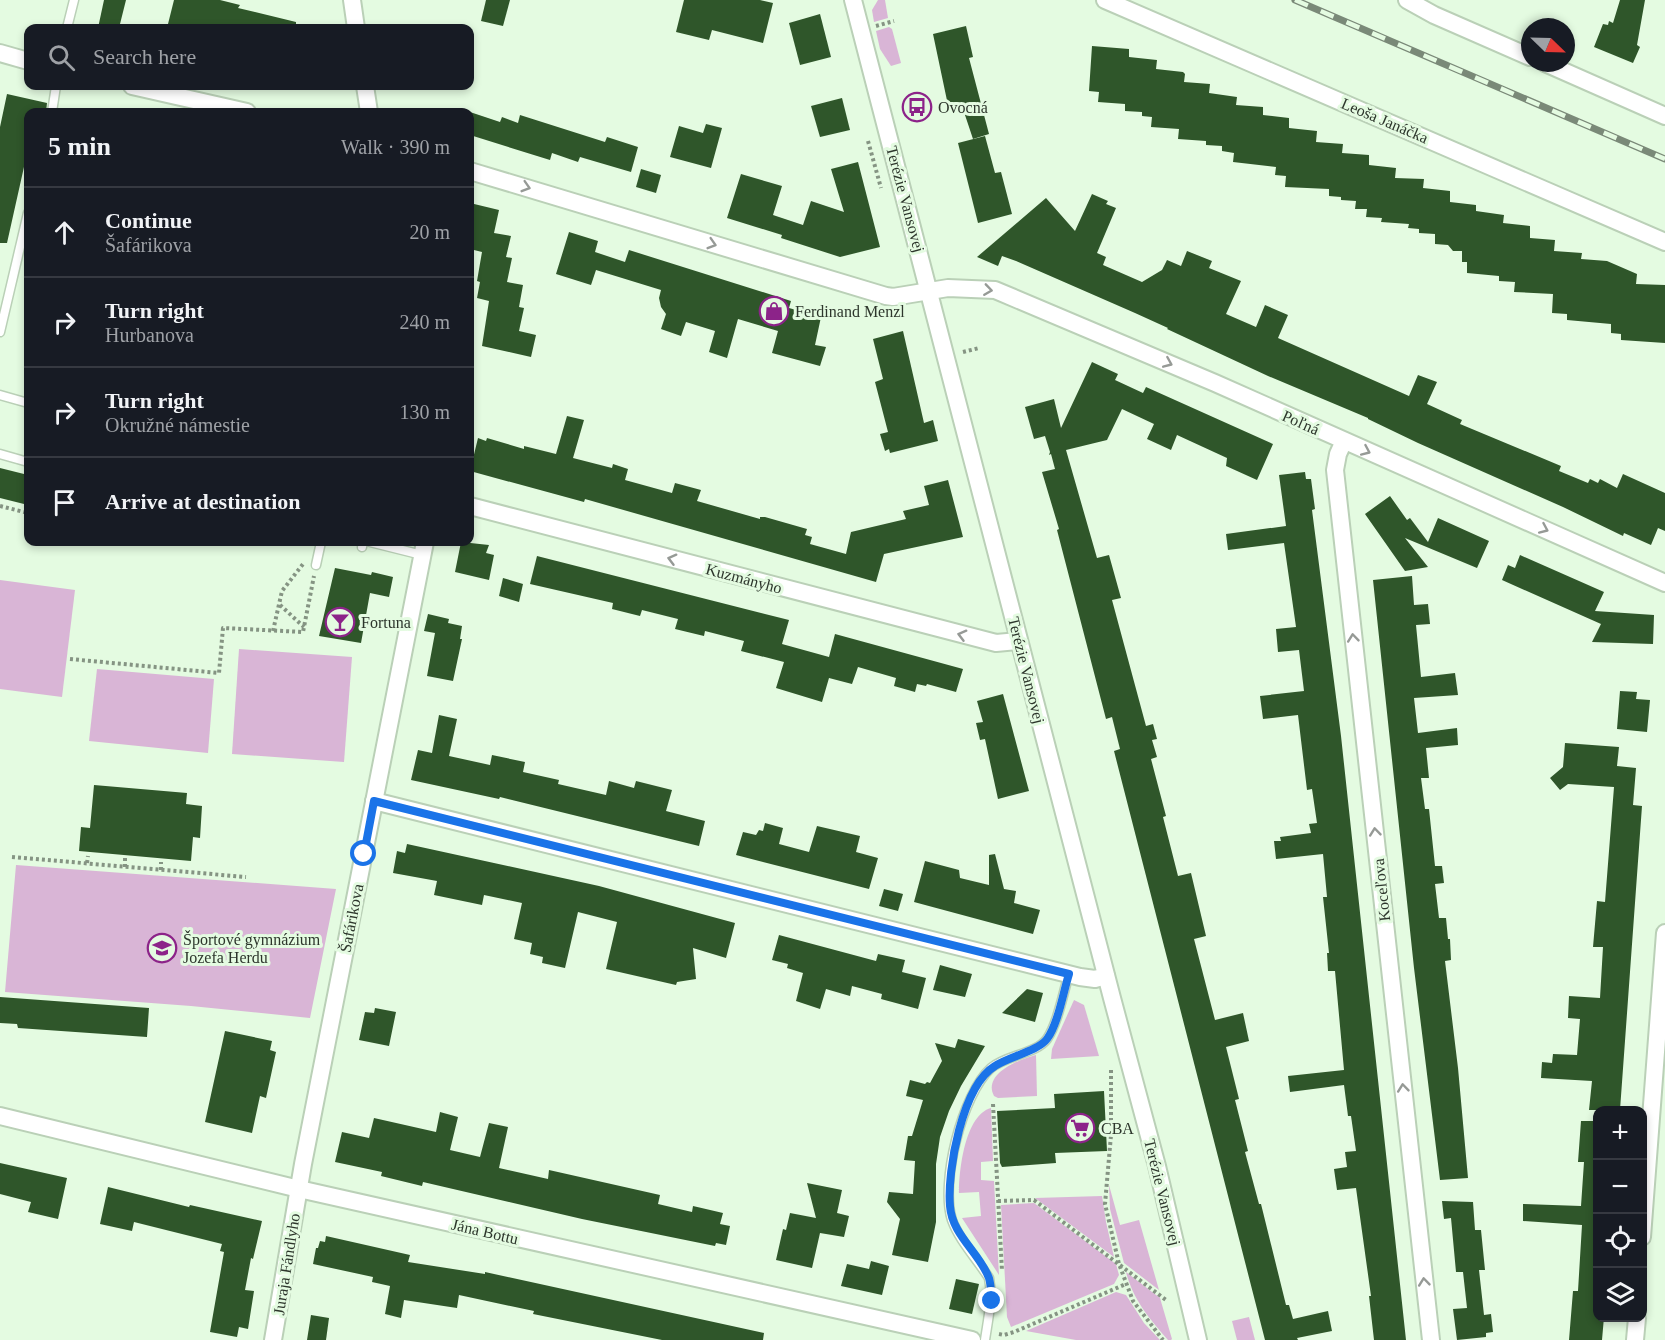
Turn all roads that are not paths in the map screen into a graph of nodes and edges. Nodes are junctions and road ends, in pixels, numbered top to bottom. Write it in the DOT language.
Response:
graph roads {
  1 [pos="74,0"];
  2 [pos="352,0"];
  3 [pos="853,0"];
  4 [pos="1105,0"];
  5 [pos="1407,0"];
  6 [pos="68,24"];
  7 [pos="355,24"];
  8 [pos="0,53"];
  9 [pos="1521,53"];
  10 [pos="24,60"];
  11 [pos="1565,72"];
  12 [pos="55,90"];
  13 [pos="150,90"];
  14 [pos="365,90"];
  15 [pos="53,108"];
  16 [pos="229,108"];
  17 [pos="368,108"];
  18 [pos="1665,116"];
  19 [pos="474,172"];
  20 [pos="24,230"];
  21 [pos="1665,242"];
  22 [pos="930,291"];
  23 [pos="0,332"];
  24 [pos="0,396"];
  25 [pos="24,402"];
  26 [pos="1344,441"];
  27 [pos="0,454"];
  28 [pos="24,461"];
  29 [pos="474,507"];
  30 [pos="320,546"];
  31 [pos="400,546"];
  32 [pos="424,548"];
  33 [pos="316,565"];
  34 [pos="1665,583"];
  35 [pos="1019,640"];
  36 [pos="374,801"];
  37 [pos="1665,933"];
  38 [pos="1069,974"];
  39 [pos="1106,976"];
  40 [pos="0,1116"];
  41 [pos="298,1189"];
  42 [pos="1644,1214"];
  43 [pos="1636,1322"];
  44 [pos="273,1340"];
  45 [pos="972,1340"];
  46 [pos="985,1340"];
  47 [pos="1198,1340"];
  48 [pos="1431,1340"];
  49 [pos="1635,1340"];
  1 -- 6 [label="lane"];
  2 -- 7 [label="street"];
  3 -- 22 [label="street, Terézie Vansovej"];
  4 -- 21 [label="street, Leoša Janáčka"];
  5 -- 9 [label="street"];
  8 -- 10 [label="street"];
  11 -- 18 [label="street"];
  12 -- 15 [label="lane"];
  13 -- 16 [label="street"];
  14 -- 17 [label="street"];
  19 -- 22 [label="street, one-way"];
  20 -- 23 [label="lane"];
  22 -- 26 [label="street, Poľná, one-way"];
  22 -- 35 [label="street, Terézie Vansovej"];
  24 -- 25 [label="lane"];
  26 -- 34 [label="street, Poľná, one-way"];
  48 -- 26 [label="street, Koceľova, one-way"];
  27 -- 28 [label="lane"];
  35 -- 29 [label="street, Kuzmányho, one-way"];
  30 -- 33 [label="lane"];
  31 -- 32 [label="lane"];
  32 -- 36 [label="street, Šafárikova"];
  35 -- 39 [label="street, Terézie Vansovej"];
  36 -- 38 [label="street"];
  36 -- 41 [label="street, Šafárikova"];
  37 -- 42 [label="street"];
  38 -- 39 [label="street"];
  38 -- 46 [label="lane"];
  39 -- 47 [label="street, Terézie Vansovej"];
  40 -- 41 [label="street, Jána Bottu"];
  41 -- 44 [label="street, Juraja Fándlyho"];
  41 -- 45 [label="street, Jána Bottu"];
  43 -- 49 [label="street"];
}
